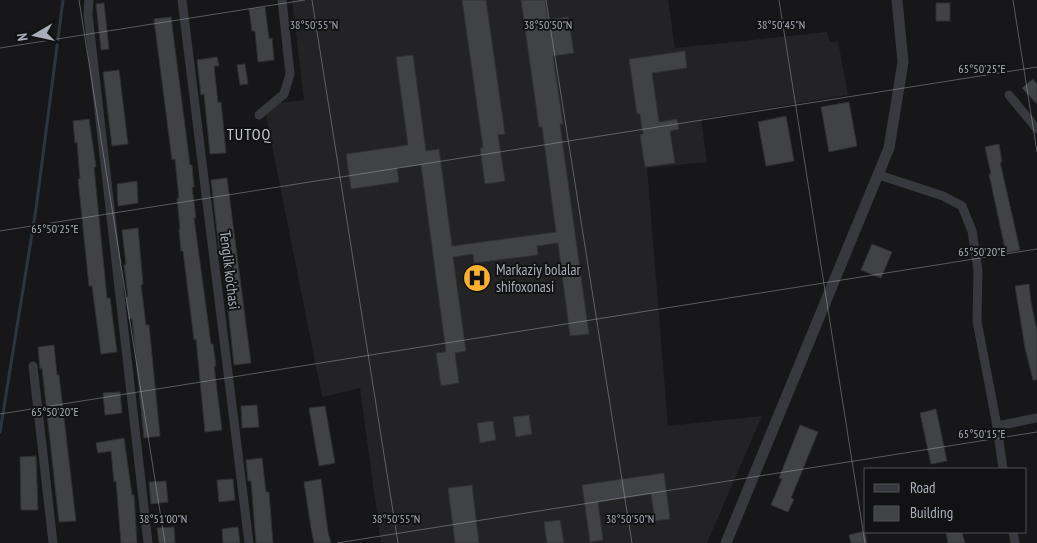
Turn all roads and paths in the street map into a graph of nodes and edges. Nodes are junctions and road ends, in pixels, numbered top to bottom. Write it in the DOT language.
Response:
graph roads {
  1 [pos="89,0"];
  2 [pos="182,0"];
  3 [pos="282,0"];
  4 [pos="897,0"];
  5 [pos="1008,95"];
  6 [pos="259,115"];
  7 [pos="1037,129"];
  8 [pos="879,175"];
  9 [pos="34,366"];
  10 [pos="1037,418"];
  11 [pos="997,426"];
  12 [pos="1003,468"];
  13 [pos="53,543"];
  14 [pos="148,543"];
  15 [pos="249,543"];
  16 [pos="726,543"];
  1 -- 14 [label="street"];
  2 -- 15 [label="street, Tenglik ko'chasi"];
  3 -- 6 [label="street"];
  4 -- 8 [label="street"];
  5 -- 7 [label="street"];
  8 -- 11 [label="street"];
  8 -- 16 [label="street"];
  9 -- 13 [label="street"];
  10 -- 11 [label="street"];
  11 -- 12 [label="street"];
}
